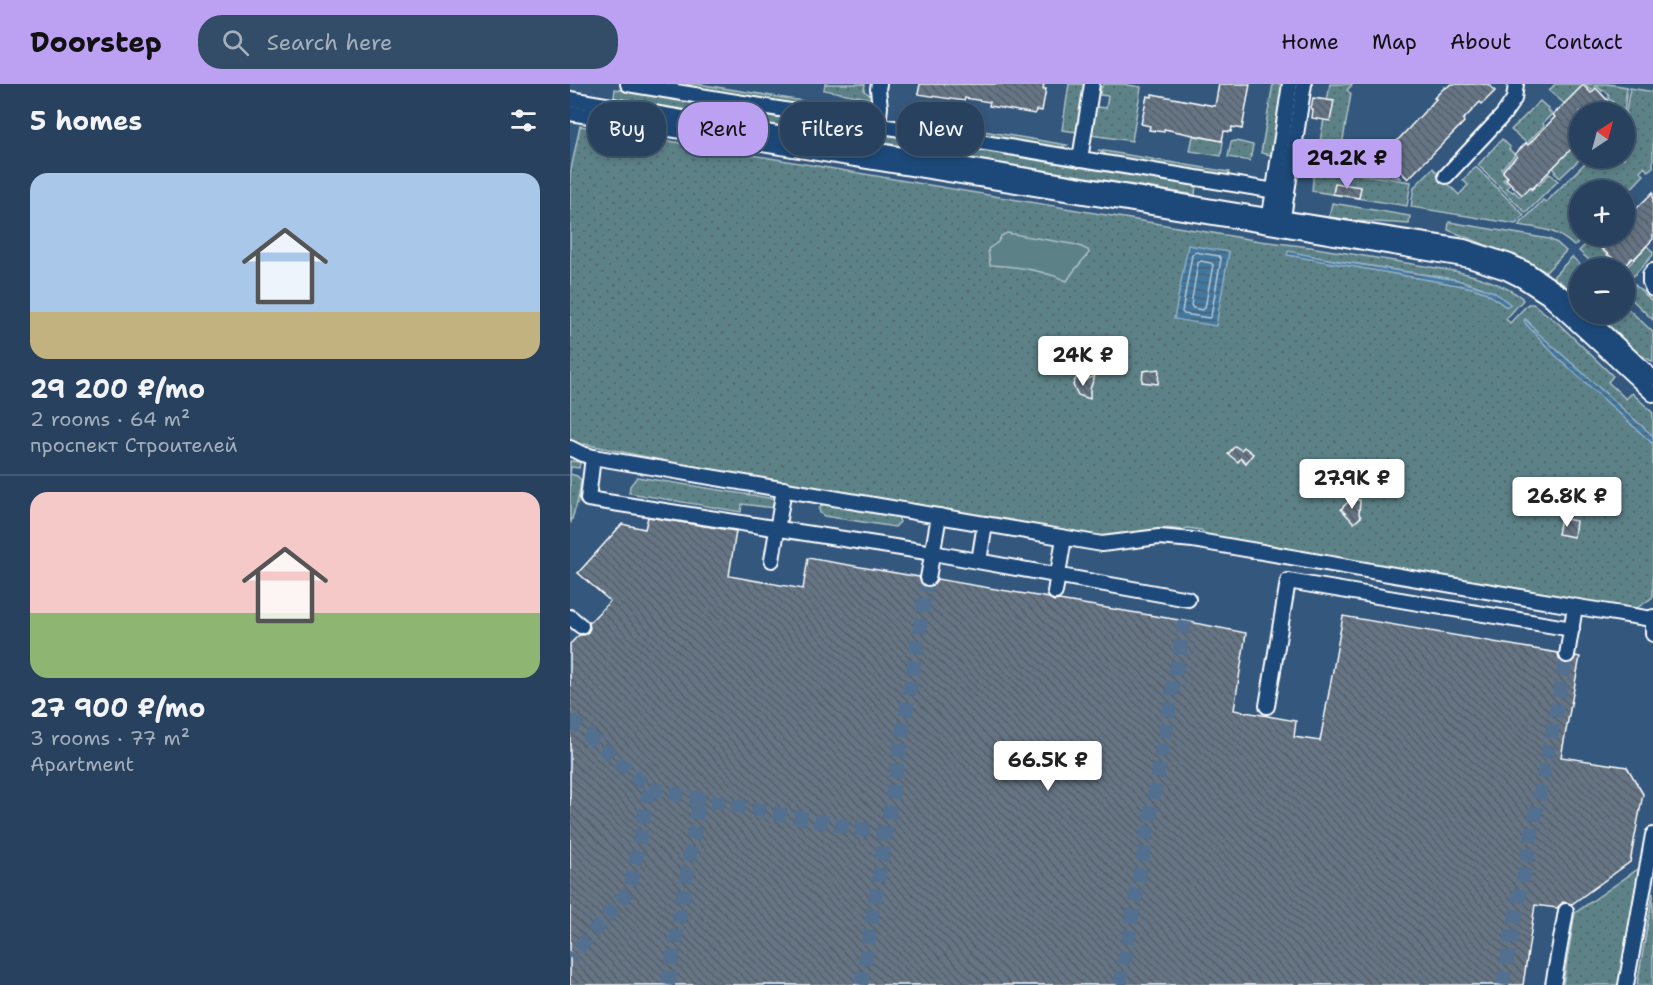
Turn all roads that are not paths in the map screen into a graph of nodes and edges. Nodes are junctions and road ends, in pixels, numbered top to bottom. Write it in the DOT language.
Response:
graph roads {
  1 [pos="628,84"];
  2 [pos="879,84"];
  3 [pos="1092,84"];
  4 [pos="1290,84"];
  5 [pos="1304,84"];
  6 [pos="1516,84"];
  7 [pos="670,88"];
  8 [pos="570,99"];
  9 [pos="879,102"];
  10 [pos="780,108"];
  11 [pos="570,113"];
  12 [pos="885,126"];
  13 [pos="1080,159"];
  14 [pos="1446,176"];
  15 [pos="1280,192"];
  16 [pos="1276,220"];
  17 [pos="1653,271"];
  18 [pos="1653,289"];
  19 [pos="1569,299"];
  20 [pos="1595,324"];
  21 [pos="1652,376"];
  22 [pos="1653,394"];
  23 [pos="579,454"];
  24 [pos="784,489"];
  25 [pos="939,516"];
  26 [pos="985,524"];
  27 [pos="777,529"];
  28 [pos="1064,538"];
  29 [pos="933,553"];
  30 [pos="772,560"];
  31 [pos="979,561"];
  32 [pos="1058,576"];
  33 [pos="928,578"];
  34 [pos="1055,592"];
  35 [pos="1188,599"];
  36 [pos="1575,607"];
  37 [pos="1653,618"];
  38 [pos="1572,629"];
  39 [pos="1653,634"];
  40 [pos="1567,655"];
  41 [pos="1267,706"];
  42 [pos="1653,835"];
  43 [pos="1566,911"];
  44 [pos="1553,985"];
  45 [pos="1626,985"];
  1 -- 7 [label="street"];
  2 -- 9 [label="street"];
  3 -- 13 [label="street"];
  4 -- 15 [label="street"];
  5 -- 15 [label="street"];
  6 -- 14 [label="street"];
  7 -- 10 [label="street"];
  8 -- 16 [label="street"];
  11 -- 16 [label="street"];
  12 -- 13 [label="street"];
  13 -- 15 [label="street"];
  15 -- 16 [label="street"];
  16 -- 19 [label="street"];
  16 -- 22 [label="street"];
  17 -- 18 [label="street"];
  20 -- 21 [label="street"];
  23 -- 24 [label="street"];
  23 -- 27 [label="street"];
  24 -- 25 [label="street"];
  24 -- 27 [label="street"];
  25 -- 26 [label="street"];
  25 -- 29 [label="street"];
  26 -- 28 [label="street"];
  26 -- 31 [label="street"];
  27 -- 29 [label="street"];
  27 -- 30 [label="street"];
  28 -- 32 [label="street"];
  28 -- 36 [label="street"];
  29 -- 31 [label="street"];
  29 -- 33 [label="street"];
  31 -- 32 [label="street"];
  32 -- 34 [label="street"];
  32 -- 35 [label="street"];
  36 -- 37 [label="street"];
  36 -- 38 [label="street"];
  37 -- 39 [label="street"];
  38 -- 40 [label="street"];
  38 -- 41 [label="street"];
  42 -- 45 [label="street"];
  43 -- 44 [label="street"];
}
